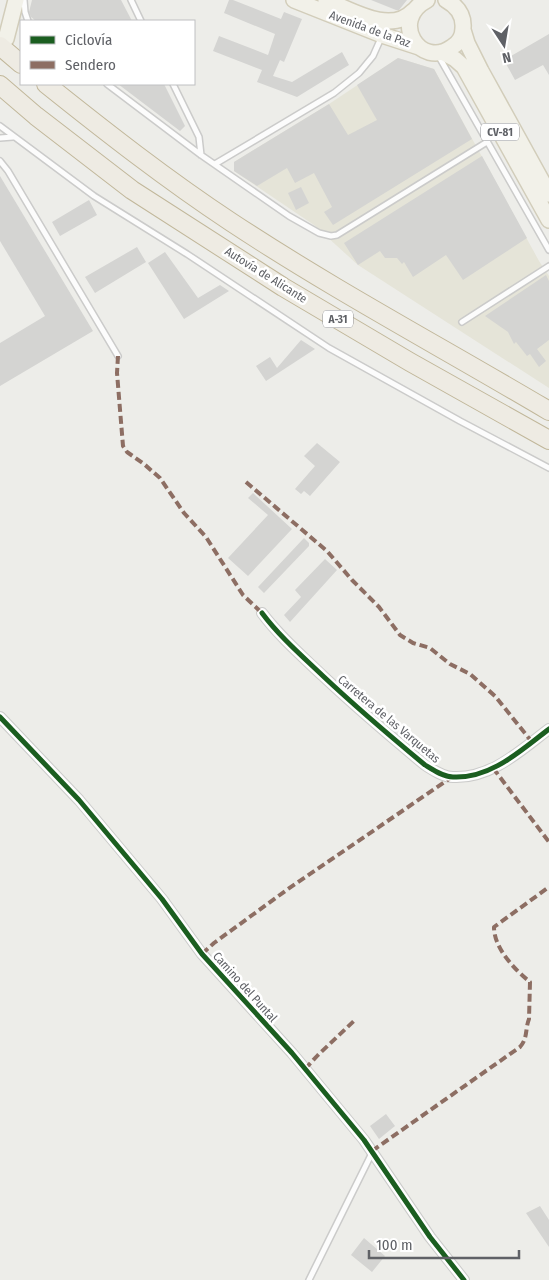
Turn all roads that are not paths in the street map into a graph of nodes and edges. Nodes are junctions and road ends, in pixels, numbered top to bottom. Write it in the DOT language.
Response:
graph roads {
  1 [pos="9,0"];
  2 [pos="16,0"];
  3 [pos="24,0"];
  4 [pos="131,0"];
  5 [pos="294,0"];
  6 [pos="326,0"];
  7 [pos="427,0"];
  8 [pos="446,0"];
  9 [pos="413,11"];
  10 [pos="28,20"];
  11 [pos="141,20"];
  12 [pos="463,30"];
  13 [pos="382,35"];
  14 [pos="2,40"];
  15 [pos="419,46"];
  16 [pos="439,52"];
  17 [pos="20,63"];
  18 [pos="47,85"];
  19 [pos="108,85"];
  20 [pos="173,85"];
  21 [pos="2,88"];
  22 [pos="0,126"];
  23 [pos="13,137"];
  24 [pos="0,138"];
  25 [pos="487,142"];
  26 [pos="200,155"];
  27 [pos="0,161"];
  28 [pos="215,164"];
  29 [pos="549,194"];
  30 [pos="549,220"];
  31 [pos="549,250"];
  32 [pos="549,266"];
  33 [pos="462,322"];
  34 [pos="118,356"];
  35 [pos="541,404"];
  36 [pos="549,411"];
  37 [pos="549,440"];
  38 [pos="549,468"];
  39 [pos="262,613"];
  40 [pos="0,717"];
  41 [pos="549,729"];
  42 [pos="372,1151"];
  43 [pos="309,1280"];
  44 [pos="464,1280"];
  1 -- 14 [label="main road"];
  2 -- 14 [label="main road"];
  3 -- 10 [label="lane"];
  4 -- 11 [label="lane"];
  5 -- 13 [label="main road, Avenida de la Paz / CV-81"];
  6 -- 9 [label="main road, Avenida de la Paz"];
  7 -- 9 [label="main road, Avenida de la Paz"];
  8 -- 12 [label="main road, CV-81"];
  9 -- 15 [label="main road"];
  12 -- 16 [label="main road"];
  12 -- 29 [label="main road, CV-81"];
  13 -- 15 [label="main road, Avenida de la Paz / CV-81"];
  13 -- 28 [label="lane"];
  14 -- 17 [label="highway"];
  15 -- 16 [label="main road, CV-81"];
  16 -- 25 [label="lane"];
  16 -- 30 [label="main road, CV-81"];
  18 -- 35 [label="highway, A-31"];
  19 -- 26 [label="lane"];
  20 -- 26 [label="lane"];
  21 -- 37 [label="highway, Autovía de Alicante / A-31"];
  22 -- 23 [label="lane"];
  23 -- 24 [label="lane"];
  23 -- 38 [label="lane"];
  25 -- 28 [label="lane"];
  25 -- 31 [label="lane"];
  26 -- 28 [label="lane"];
  27 -- 34 [label="lane"];
  32 -- 33 [label="lane"];
  35 -- 36 [label="highway, A-31"];
  39 -- 41 [label="street, Carretera de las Varquetas"];
  40 -- 42 [label="street, Camino del Puntal"];
  42 -- 43 [label="lane"];
  42 -- 44 [label="street, Camino del Puntal"];
}
